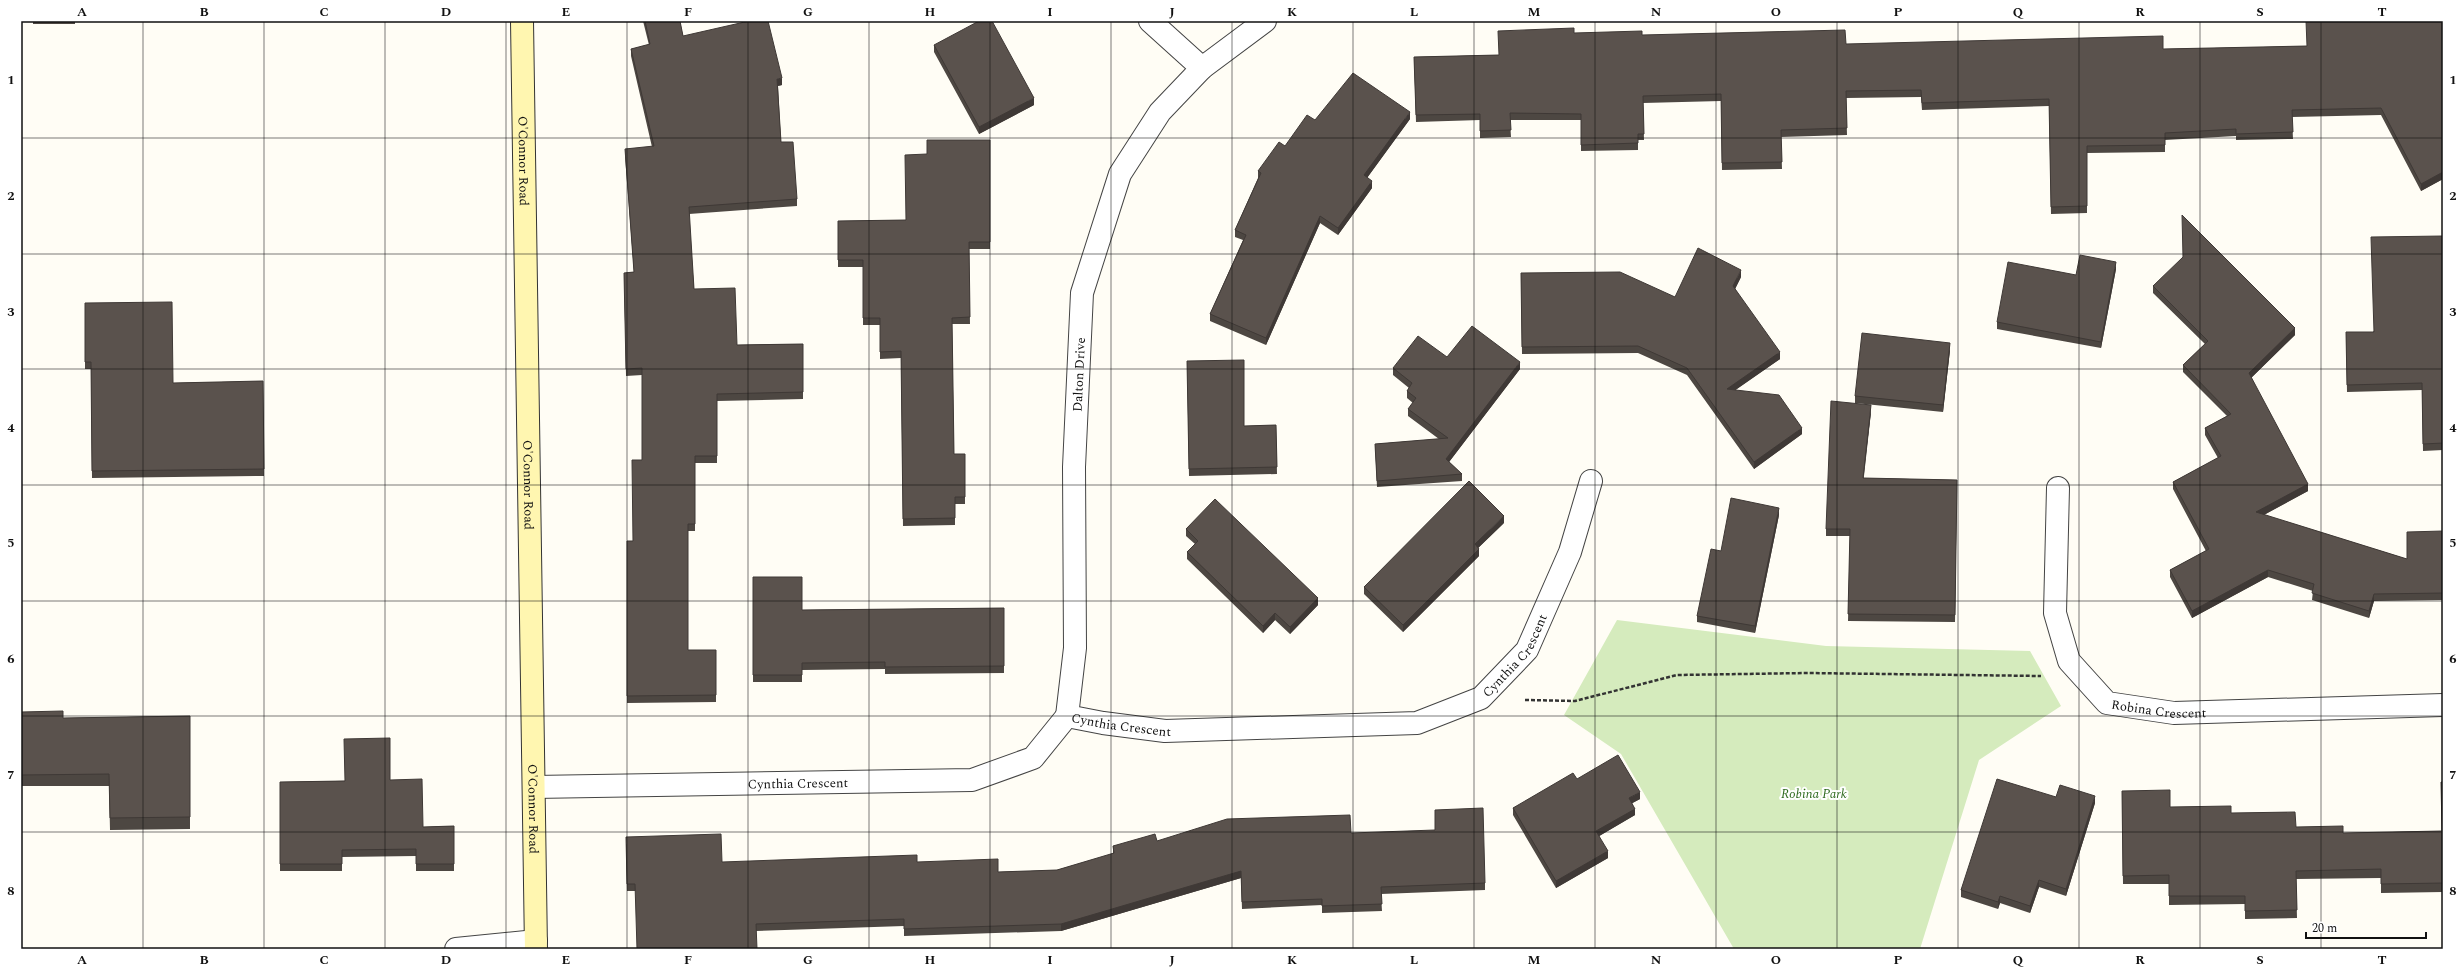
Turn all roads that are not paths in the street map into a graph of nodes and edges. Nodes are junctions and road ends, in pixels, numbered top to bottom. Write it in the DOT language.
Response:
graph roads {
  1 [pos="522,21"];
  2 [pos="1150,21"];
  3 [pos="1265,21"];
  4 [pos="1202,68"];
  5 [pos="1591,481"];
  6 [pos="2058,488"];
  7 [pos="2443,705"];
  8 [pos="1067,716"];
  9 [pos="534,787"];
  10 [pos="536,945"];
  11 [pos="456,949"];
  1 -- 9 [label="street, O'Connor Road"];
  2 -- 4 [label="street"];
  3 -- 4 [label="street, Dalton Drive"];
  4 -- 8 [label="street, Dalton Drive"];
  5 -- 8 [label="street, Cynthia Crescent"];
  6 -- 7 [label="street, Robina Crescent"];
  8 -- 9 [label="street, Cynthia Crescent"];
  9 -- 10 [label="street, O'Connor Road"];
  10 -- 11 [label="street"];
}
